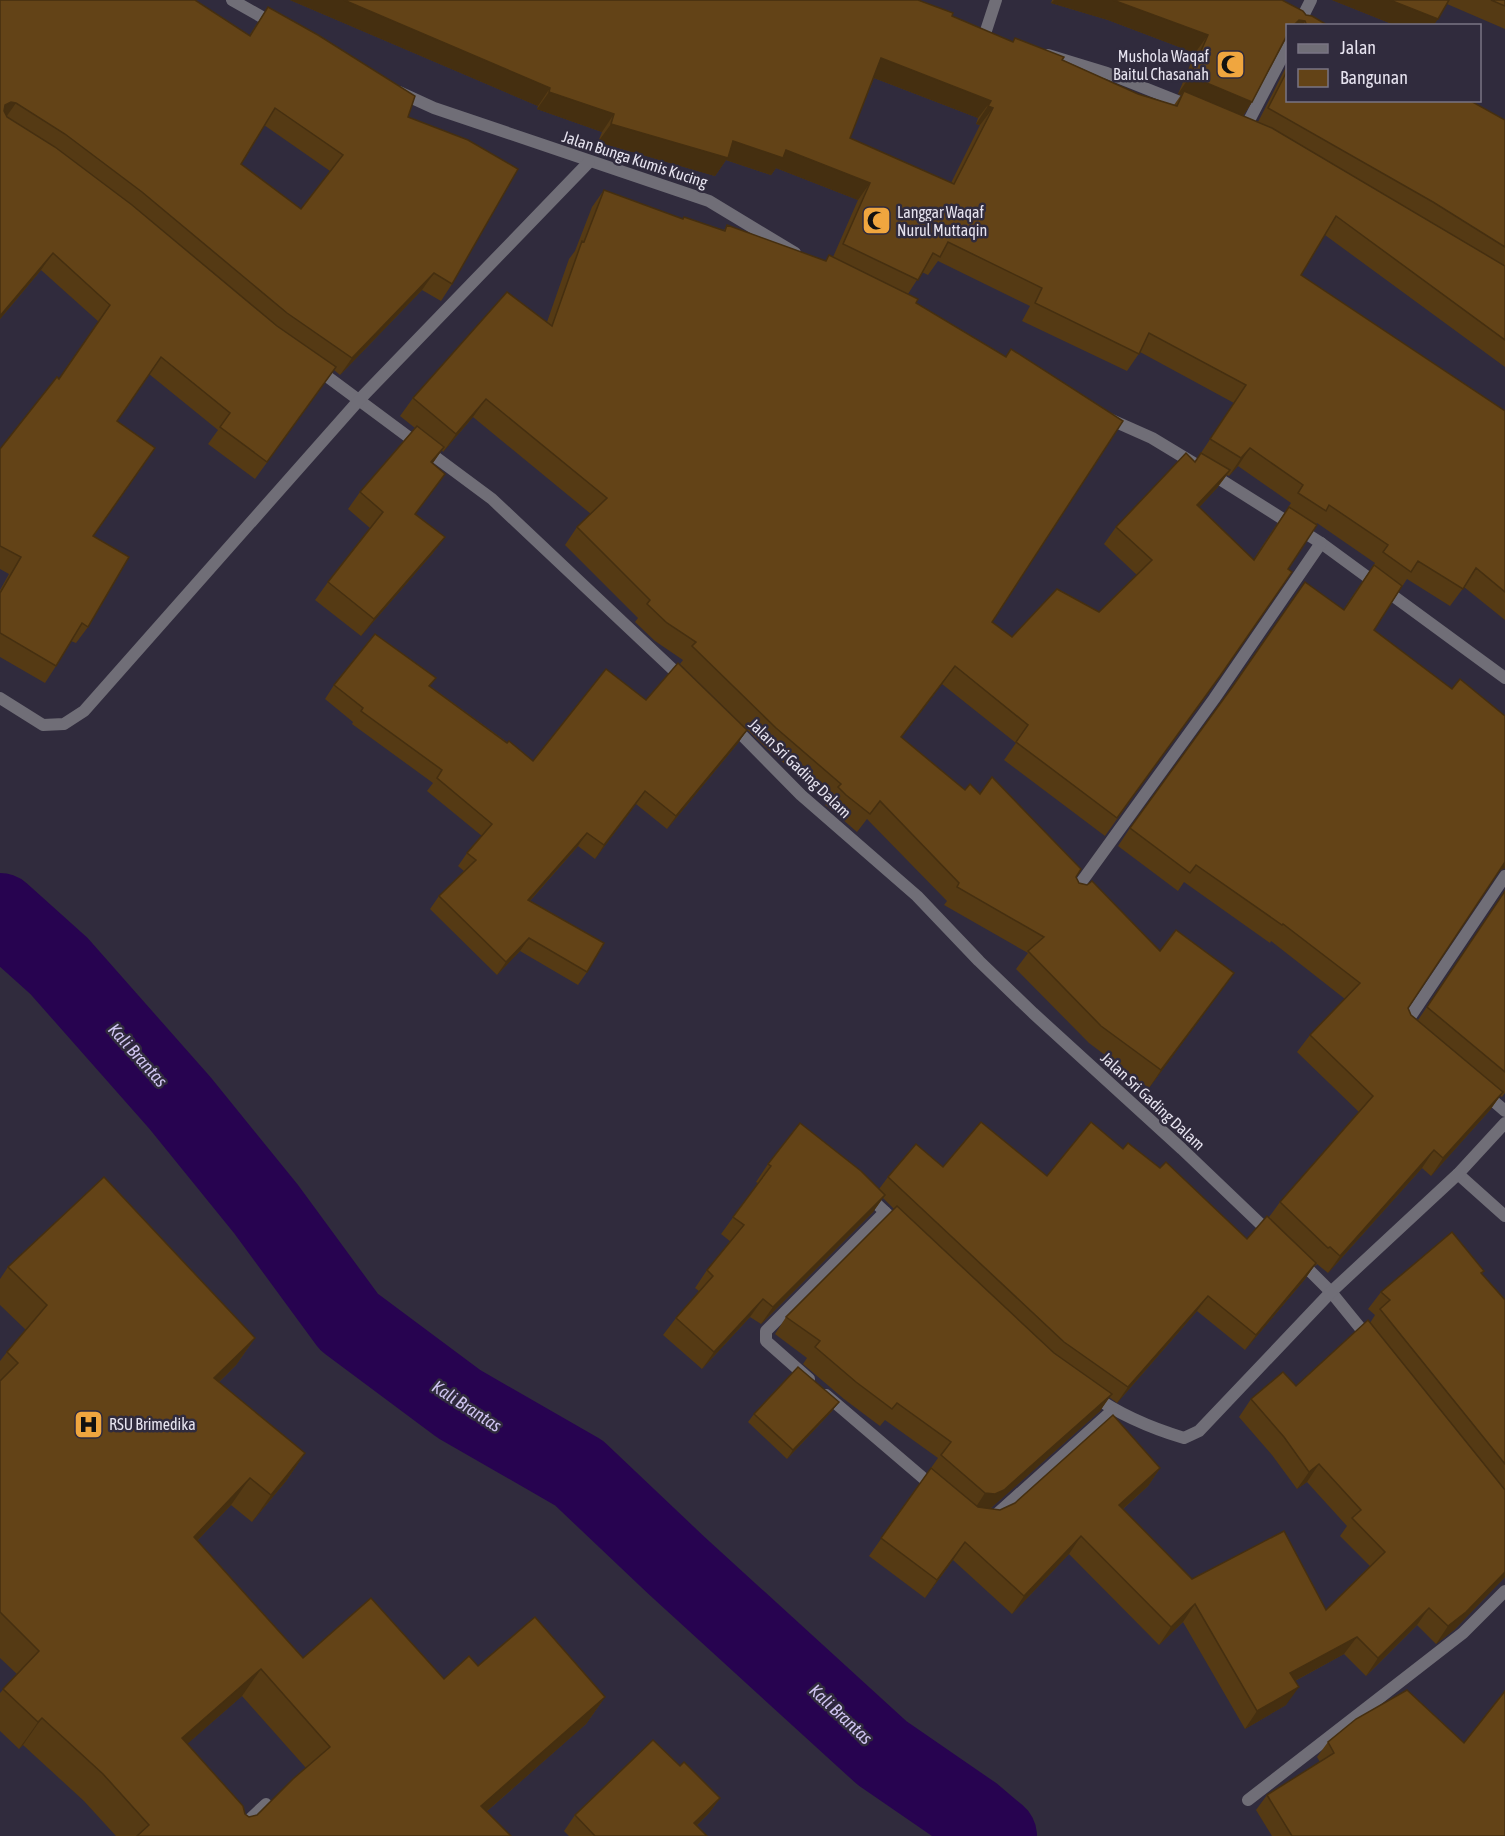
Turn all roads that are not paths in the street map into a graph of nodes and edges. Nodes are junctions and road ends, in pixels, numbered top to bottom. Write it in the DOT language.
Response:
graph roads {
  1 [pos="231,0"];
  2 [pos="996,0"];
  3 [pos="1311,0"];
  4 [pos="1299,24"];
  5 [pos="289,32"];
  6 [pos="982,42"];
  7 [pos="1286,48"];
  8 [pos="1034,52"];
  9 [pos="387,86"];
  10 [pos="1202,112"];
  11 [pos="1243,130"];
  12 [pos="590,162"];
  13 [pos="810,260"];
  14 [pos="306,361"];
  15 [pos="360,399"];
  16 [pos="1100,415"];
  17 [pos="1321,543"];
  18 [pos="1505,678"];
  19 [pos="693,688"];
  20 [pos="0,698"];
  21 [pos="726,720"];
  22 [pos="1505,876"];
  23 [pos="1072,895"];
  24 [pos="1491,897"];
  25 [pos="1505,906"];
  26 [pos="1413,1034"];
  27 [pos="1478,1088"];
  28 [pos="1505,1111"];
  29 [pos="1505,1123"];
  30 [pos="1458,1174"];
  31 [pos="860,1188"];
  32 [pos="885,1212"];
  33 [pos="1505,1216"];
  34 [pos="910,1236"];
  35 [pos="1331,1292"];
  36 [pos="1381,1354"];
  37 [pos="1085,1390"];
  38 [pos="1113,1410"];
  39 [pos="942,1494"];
  40 [pos="977,1519"];
  41 [pos="1505,1591"];
  42 [pos="1248,1800"];
  43 [pos="266,1804"];
  44 [pos="232,1836"];
  1 -- 5 [label="street"];
  2 -- 6 [label="street"];
  3 -- 4 [label="street"];
  7 -- 11 [label="street"];
  8 -- 10 [label="street"];
  9 -- 12 [label="street, Jalan Bunga Kumis Kucing"];
  12 -- 13 [label="street, Jalan Bunga Kumis Kucing"];
  12 -- 15 [label="street"];
  14 -- 15 [label="street"];
  15 -- 19 [label="street"];
  15 -- 20 [label="street"];
  16 -- 17 [label="street"];
  17 -- 18 [label="street"];
  17 -- 23 [label="street"];
  21 -- 35 [label="street, Jalan Sri Gading Dalam"];
  22 -- 24 [label="street"];
  24 -- 25 [label="street"];
  24 -- 26 [label="street"];
  27 -- 28 [label="street"];
  29 -- 30 [label="street"];
  30 -- 33 [label="street"];
  30 -- 35 [label="street"];
  31 -- 32 [label="street"];
  32 -- 34 [label="street"];
  32 -- 39 [label="street"];
  35 -- 36 [label="street, Jalan Sri Gading Dalam"];
  35 -- 38 [label="street"];
  37 -- 38 [label="street"];
  38 -- 40 [label="street"];
  41 -- 42 [label="street"];
  43 -- 44 [label="street"];
}
